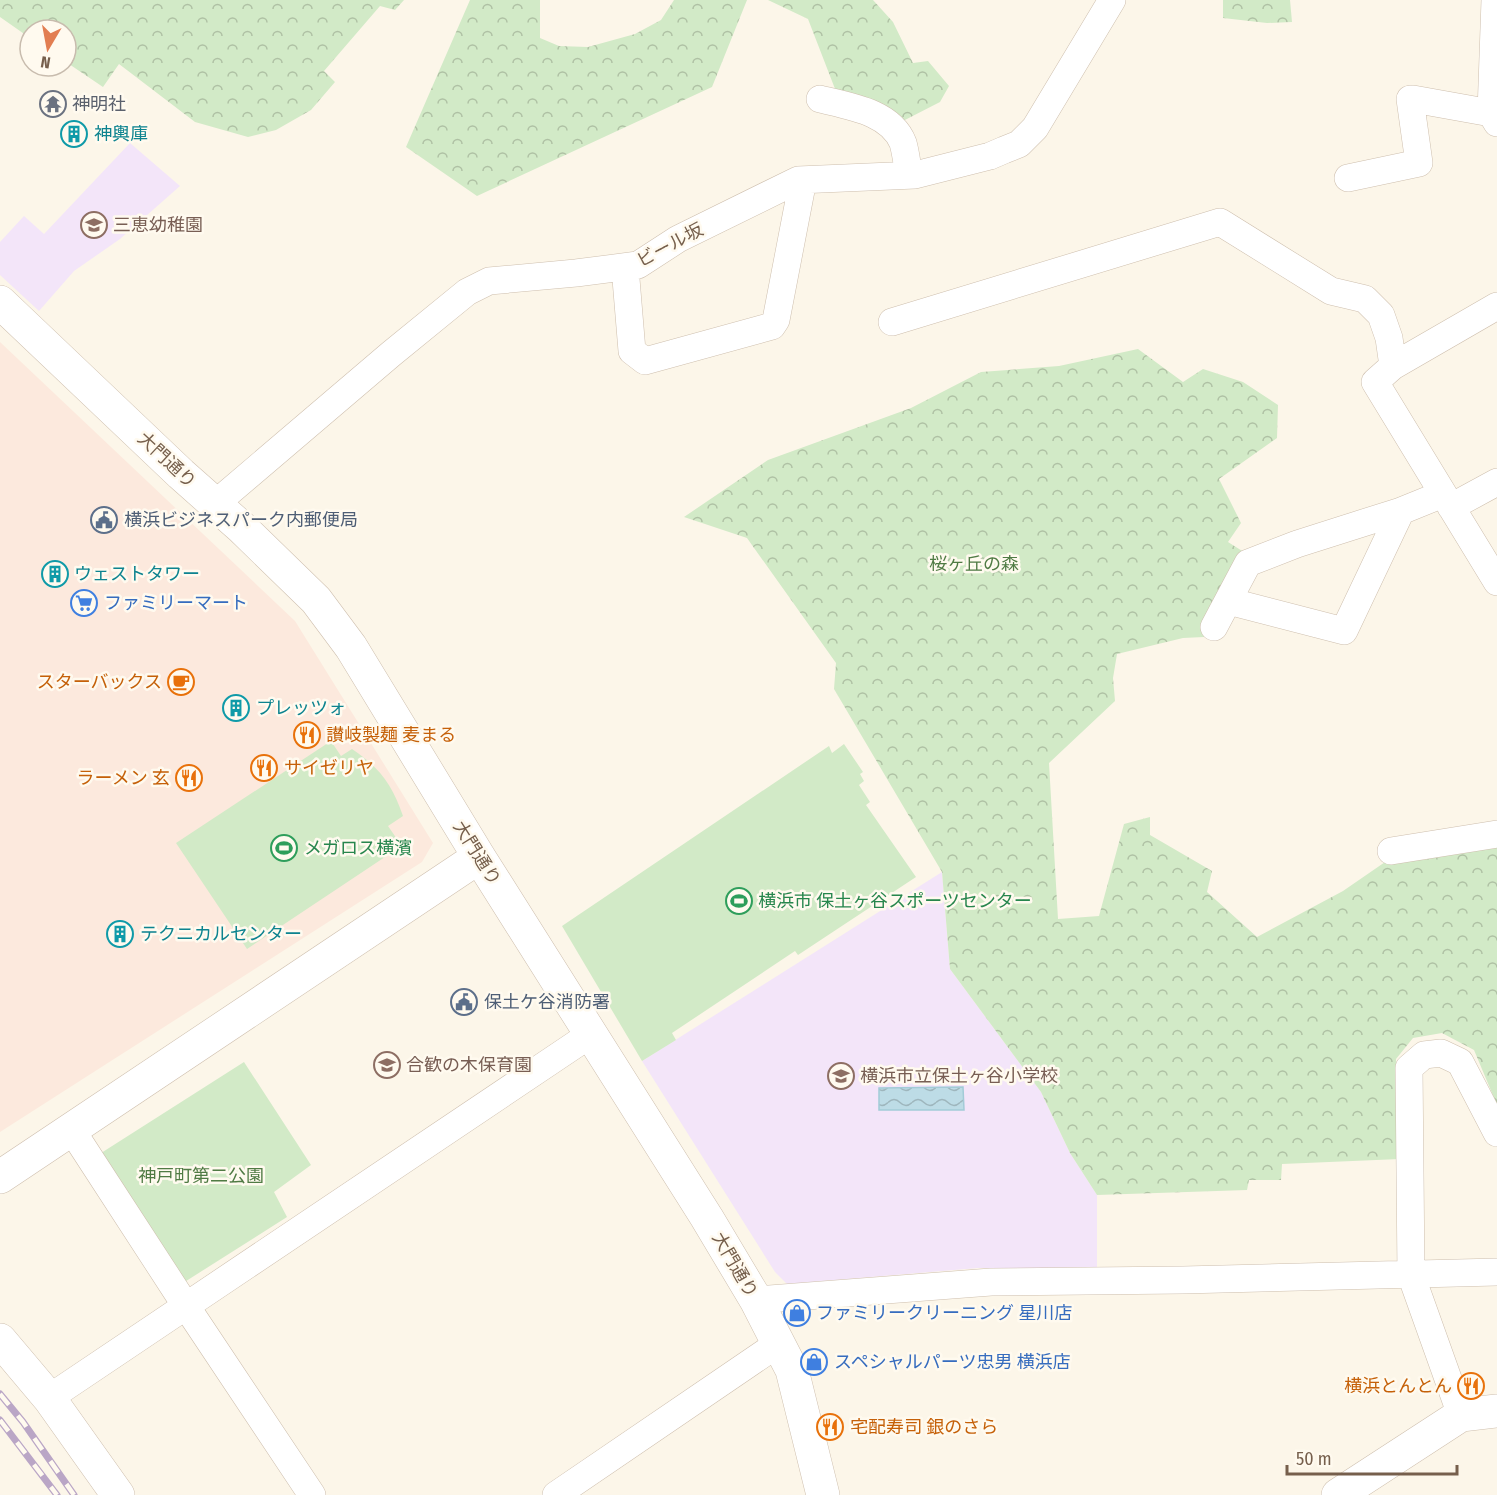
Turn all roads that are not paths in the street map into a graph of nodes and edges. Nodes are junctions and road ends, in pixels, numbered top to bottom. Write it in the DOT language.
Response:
graph roads {
  1 [pos="1112,0"];
  2 [pos="1495,0"];
  3 [pos="820,99"];
  4 [pos="1494,118"];
  5 [pos="909,175"];
  6 [pos="802,180"];
  7 [pos="1367,182"];
  8 [pos="625,267"];
  9 [pos="0,302"];
  10 [pos="1497,306"];
  11 [pos="892,321"];
  12 [pos="1393,366"];
  13 [pos="1497,482"];
  14 [pos="1447,501"];
  15 [pos="215,504"];
  16 [pos="1401,511"];
  17 [pos="1497,582"];
  18 [pos="1228,601"];
  19 [pos="1214,627"];
  20 [pos="1497,834"];
  21 [pos="1391,851"];
  22 [pos="479,857"];
  23 [pos="591,1034"];
  24 [pos="71,1129"];
  25 [pos="1497,1133"];
  26 [pos="0,1177"];
  27 [pos="1497,1272"];
  28 [pos="1411,1275"];
  29 [pos="756,1300"];
  30 [pos="186,1306"];
  31 [pos="0,1340"];
  32 [pos="779,1343"];
  33 [pos="49,1398"];
  34 [pos="1497,1411"];
  35 [pos="1461,1415"];
  36 [pos="118,1495"];
  37 [pos="312,1495"];
  38 [pos="556,1495"];
  39 [pos="823,1495"];
  40 [pos="1338,1495"];
  1 -- 5 [label="street, ビール坂"];
  2 -- 4 [label="street"];
  3 -- 5 [label="street"];
  4 -- 7 [label="street"];
  5 -- 6 [label="street, ビール坂"];
  6 -- 8 [label="street, ビール坂"];
  6 -- 8 [label="street"];
  8 -- 15 [label="street, ビール坂"];
  9 -- 15 [label="street, 大門通り"];
  10 -- 12 [label="street"];
  11 -- 12 [label="street"];
  12 -- 14 [label="street"];
  13 -- 14 [label="street"];
  14 -- 16 [label="street"];
  14 -- 17 [label="street"];
  15 -- 22 [label="street, 大門通り"];
  16 -- 18 [label="street"];
  16 -- 18 [label="street"];
  18 -- 19 [label="street"];
  20 -- 21 [label="street"];
  22 -- 23 [label="street, 大門通り"];
  22 -- 24 [label="street"];
  23 -- 29 [label="street, 大門通り"];
  23 -- 30 [label="street"];
  24 -- 26 [label="street"];
  24 -- 30 [label="street"];
  25 -- 28 [label="street"];
  27 -- 28 [label="street"];
  28 -- 29 [label="street"];
  28 -- 35 [label="street"];
  29 -- 32 [label="street, 大門通り"];
  30 -- 33 [label="street"];
  30 -- 37 [label="street"];
  31 -- 33 [label="street"];
  32 -- 38 [label="street"];
  32 -- 39 [label="street, 大門通り"];
  33 -- 36 [label="street"];
  34 -- 35 [label="street"];
  35 -- 40 [label="street"];
}
